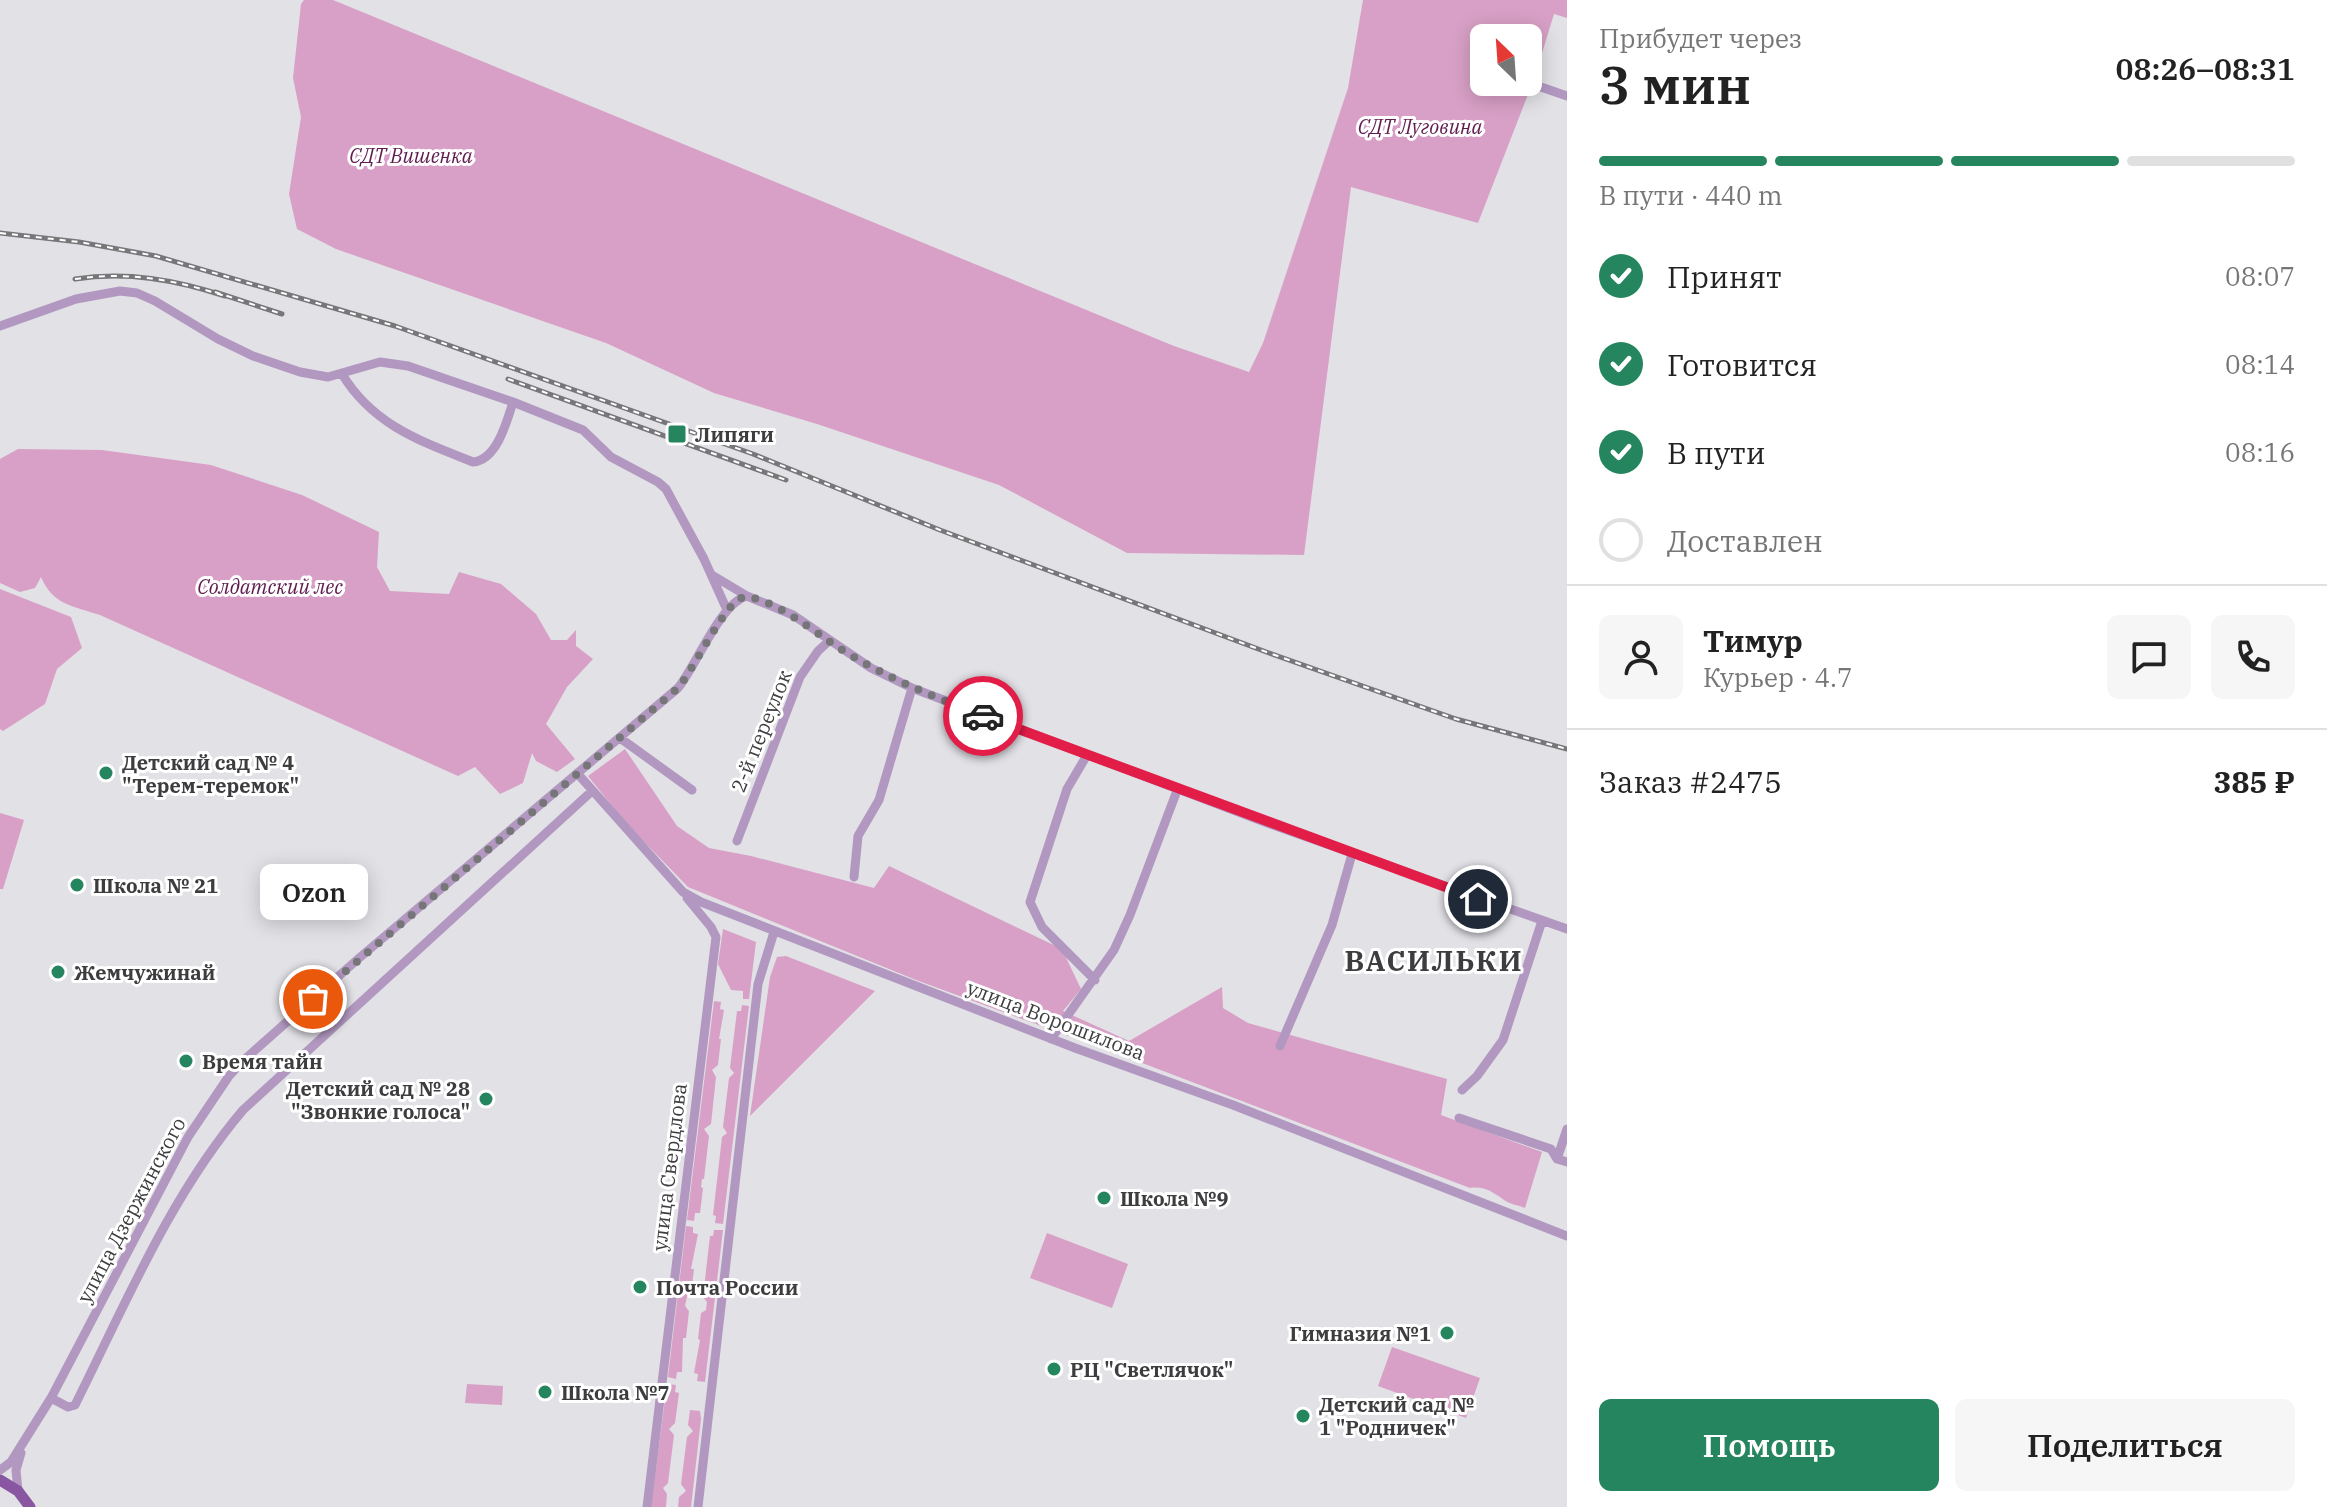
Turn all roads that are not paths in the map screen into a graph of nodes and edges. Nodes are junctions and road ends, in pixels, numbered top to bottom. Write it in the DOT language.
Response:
graph roads {
  1 [pos="1542,87"];
  2 [pos="1567,96"];
  3 [pos="0,326"];
  4 [pos="342,374"];
  5 [pos="513,402"];
  6 [pos="712,575"];
  7 [pos="747,596"];
  8 [pos="727,610"];
  9 [pos="829,641"];
  10 [pos="912,688"];
  11 [pos="620,738"];
  12 [pos="1087,755"];
  13 [pos="577,773"];
  14 [pos="1178,788"];
  15 [pos="692,790"];
  16 [pos="592,791"];
  17 [pos="737,841"];
  18 [pos="1352,854"];
  19 [pos="854,877"];
  20 [pos="683,892"];
  21 [pos="1542,921"];
  22 [pos="1567,929"];
  23 [pos="774,932"];
  24 [pos="1095,980"];
  25 [pos="1051,1039"];
  26 [pos="1280,1046"];
  27 [pos="1462,1090"];
  28 [pos="1459,1118"];
  29 [pos="1567,1129"];
  30 [pos="1562,1161"];
  31 [pos="1567,1236"];
  32 [pos="51,1398"];
  33 [pos="25,1442"];
  34 [pos="0,1470"];
  35 [pos="0,1480"];
  36 [pos="18,1491"];
  37 [pos="30,1507"];
  38 [pos="647,1507"];
  39 [pos="698,1507"];
  1 -- 2 [label="street"];
  3 -- 4 [label="street"];
  4 -- 5 [label="street"];
  4 -- 5 [label="street"];
  5 -- 6 [label="street"];
  6 -- 7 [label="street"];
  6 -- 8 [label="street"];
  7 -- 8 [label="street, улица Дзержинского"];
  7 -- 9 [label="street"];
  8 -- 11 [label="street, улица Дзержинского"];
  9 -- 10 [label="street"];
  9 -- 17 [label="street, 2-й переулок"];
  10 -- 12 [label="street"];
  10 -- 19 [label="street"];
  11 -- 13 [label="street, улица Дзержинского"];
  11 -- 15 [label="street"];
  12 -- 14 [label="street"];
  12 -- 24 [label="street"];
  13 -- 16 [label="street, улица Ворошилова"];
  13 -- 32 [label="street, улица Дзержинского"];
  14 -- 18 [label="street"];
  14 -- 24 [label="street"];
  16 -- 20 [label="street, улица Ворошилова"];
  16 -- 32 [label="street, улица Дзержинского"];
  18 -- 21 [label="street"];
  18 -- 26 [label="street"];
  20 -- 23 [label="street, улица Ворошилова"];
  20 -- 38 [label="street, улица Свердлова"];
  21 -- 22 [label="street"];
  21 -- 27 [label="street"];
  23 -- 25 [label="street, улица Ворошилова"];
  23 -- 39 [label="street"];
  24 -- 25 [label="street"];
  25 -- 31 [label="street, улица Ворошилова"];
  28 -- 30 [label="street"];
  29 -- 30 [label="street"];
  32 -- 33 [label="street, улица Дзержинского"];
  33 -- 34 [label="street, улица Дзержинского"];
  33 -- 36 [label="street, улица Дзержинского"];
  35 -- 36 [label="main road"];
  36 -- 37 [label="main road"];
}
